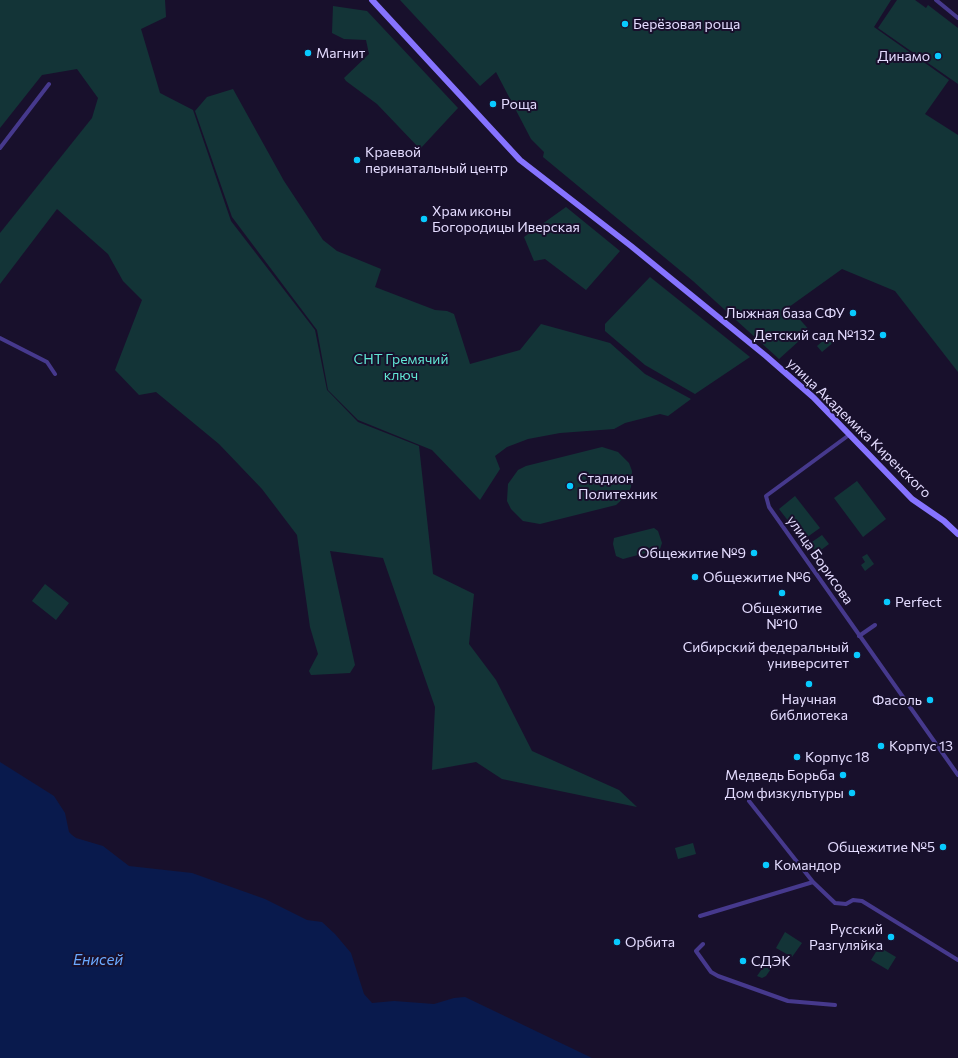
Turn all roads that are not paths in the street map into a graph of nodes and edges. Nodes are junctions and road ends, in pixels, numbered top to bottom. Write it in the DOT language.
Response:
graph roads {
  1 [pos="372,0"];
  2 [pos="936,0"];
  3 [pos="958,18"];
  4 [pos="49,84"];
  5 [pos="0,148"];
  6 [pos="0,338"];
  7 [pos="55,374"];
  8 [pos="849,435"];
  9 [pos="958,534"];
  10 [pos="875,625"];
  11 [pos="859,636"];
  12 [pos="958,775"];
  13 [pos="749,801"];
  14 [pos="813,882"];
  15 [pos="700,916"];
  16 [pos="703,944"];
  17 [pos="958,960"];
  18 [pos="835,1005"];
  1 -- 8 [label="main road, улица Академика Киренского"];
  2 -- 3 [label="street"];
  4 -- 5 [label="street"];
  6 -- 7 [label="street"];
  8 -- 9 [label="main road, улица Академика Киренского"];
  8 -- 11 [label="street, улица Борисова"];
  10 -- 11 [label="street"];
  11 -- 12 [label="street, улица Борисова"];
  13 -- 14 [label="street"];
  14 -- 15 [label="street"];
  14 -- 17 [label="street"];
  16 -- 18 [label="street"];
}
